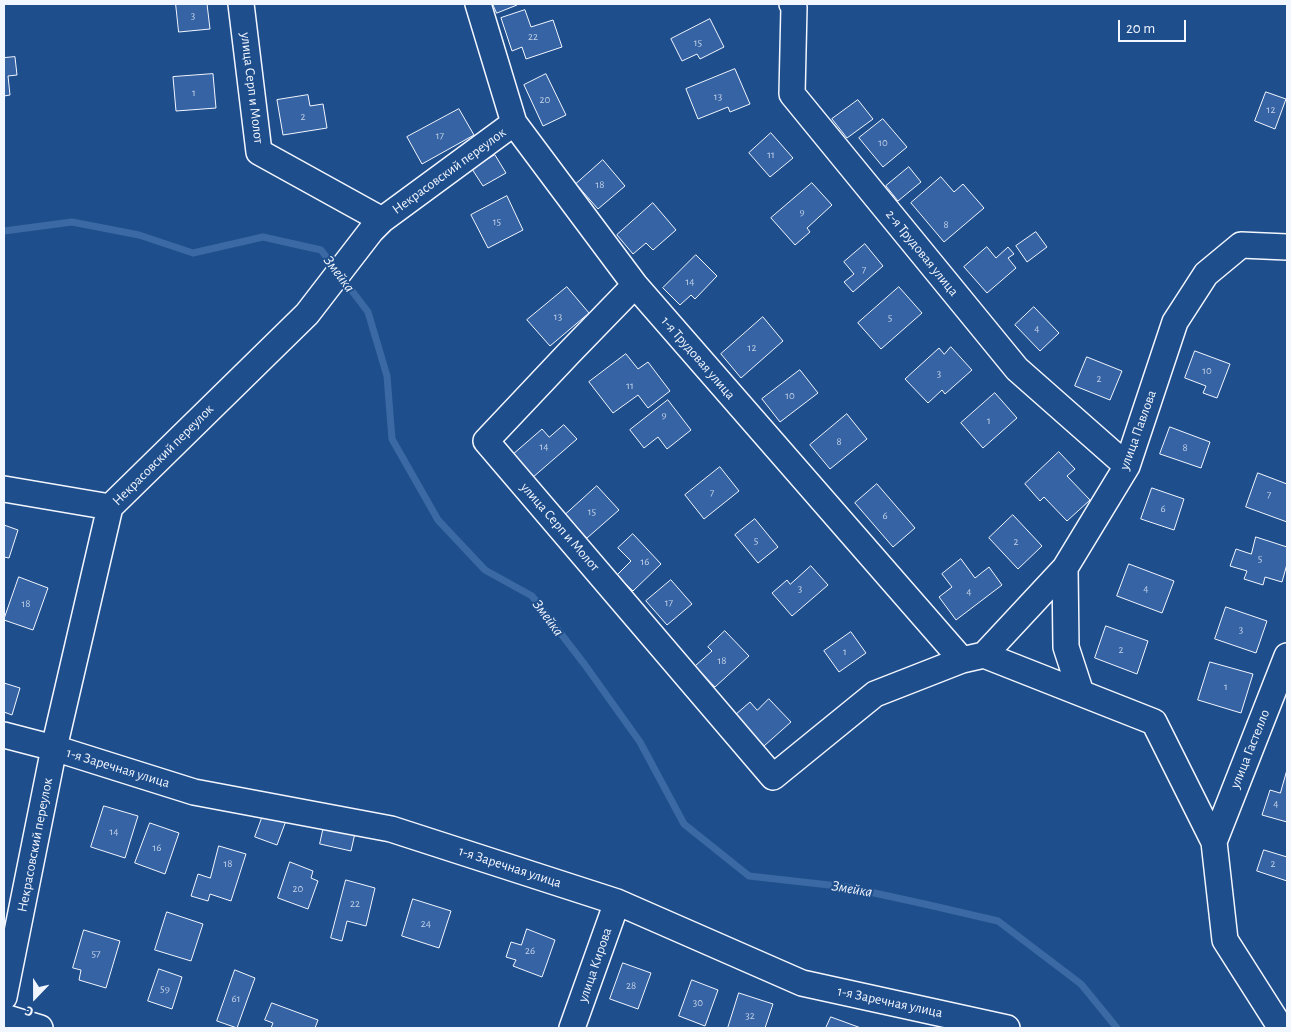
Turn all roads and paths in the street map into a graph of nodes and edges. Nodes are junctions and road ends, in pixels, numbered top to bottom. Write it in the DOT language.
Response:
graph roads {
  1 [pos="241,4"];
  2 [pos="478,4"];
  3 [pos="792,4"];
  4 [pos="514,123"];
  5 [pos="376,225"];
  6 [pos="1287,247"];
  7 [pos="635,285"];
  8 [pos="1127,466"];
  9 [pos="4,489"];
  10 [pos="110,507"];
  11 [pos="1065,568"];
  12 [pos="1287,656"];
  13 [pos="973,658"];
  14 [pos="1081,693"];
  15 [pos="4,735"];
  16 [pos="54,748"];
  17 [pos="1214,842"];
  18 [pos="617,902"];
  19 [pos="4,997"];
  20 [pos="4,1016"];
  21 [pos="40,1028"];
  22 [pos="572,1028"];
  23 [pos="1007,1028"];
  24 [pos="1281,1028"];
  1 -- 5 [label="street, улица Серп и Молот"];
  2 -- 4 [label="street, 1-я Трудовая улица"];
  3 -- 8 [label="street, 2-я Трудовая улица"];
  4 -- 5 [label="street, Некрасовский переулок"];
  4 -- 7 [label="street, 1-я Трудовая улица"];
  5 -- 10 [label="street, Некрасовский переулок"];
  6 -- 8 [label="street, улица Павлова"];
  7 -- 13 [label="street, 1-я Трудовая улица"];
  7 -- 13 [label="street, улица Серп и Молот"];
  8 -- 11 [label="street, улица Павлова"];
  9 -- 10 [label="street"];
  10 -- 16 [label="street, Некрасовский переулок"];
  11 -- 13 [label="street, улица Павлова"];
  11 -- 14 [label="street"];
  12 -- 17 [label="street, улица Гастелло"];
  13 -- 14 [label="street"];
  14 -- 17 [label="street"];
  15 -- 16 [label="street, 1-я Заречная улица"];
  16 -- 18 [label="street, 1-я Заречная улица"];
  16 -- 19 [label="street, Некрасовский переулок"];
  17 -- 24 [label="street"];
  18 -- 22 [label="street, улица Кирова"];
  18 -- 23 [label="street, 1-я Заречная улица"];
  20 -- 21 [label="street"];
}
